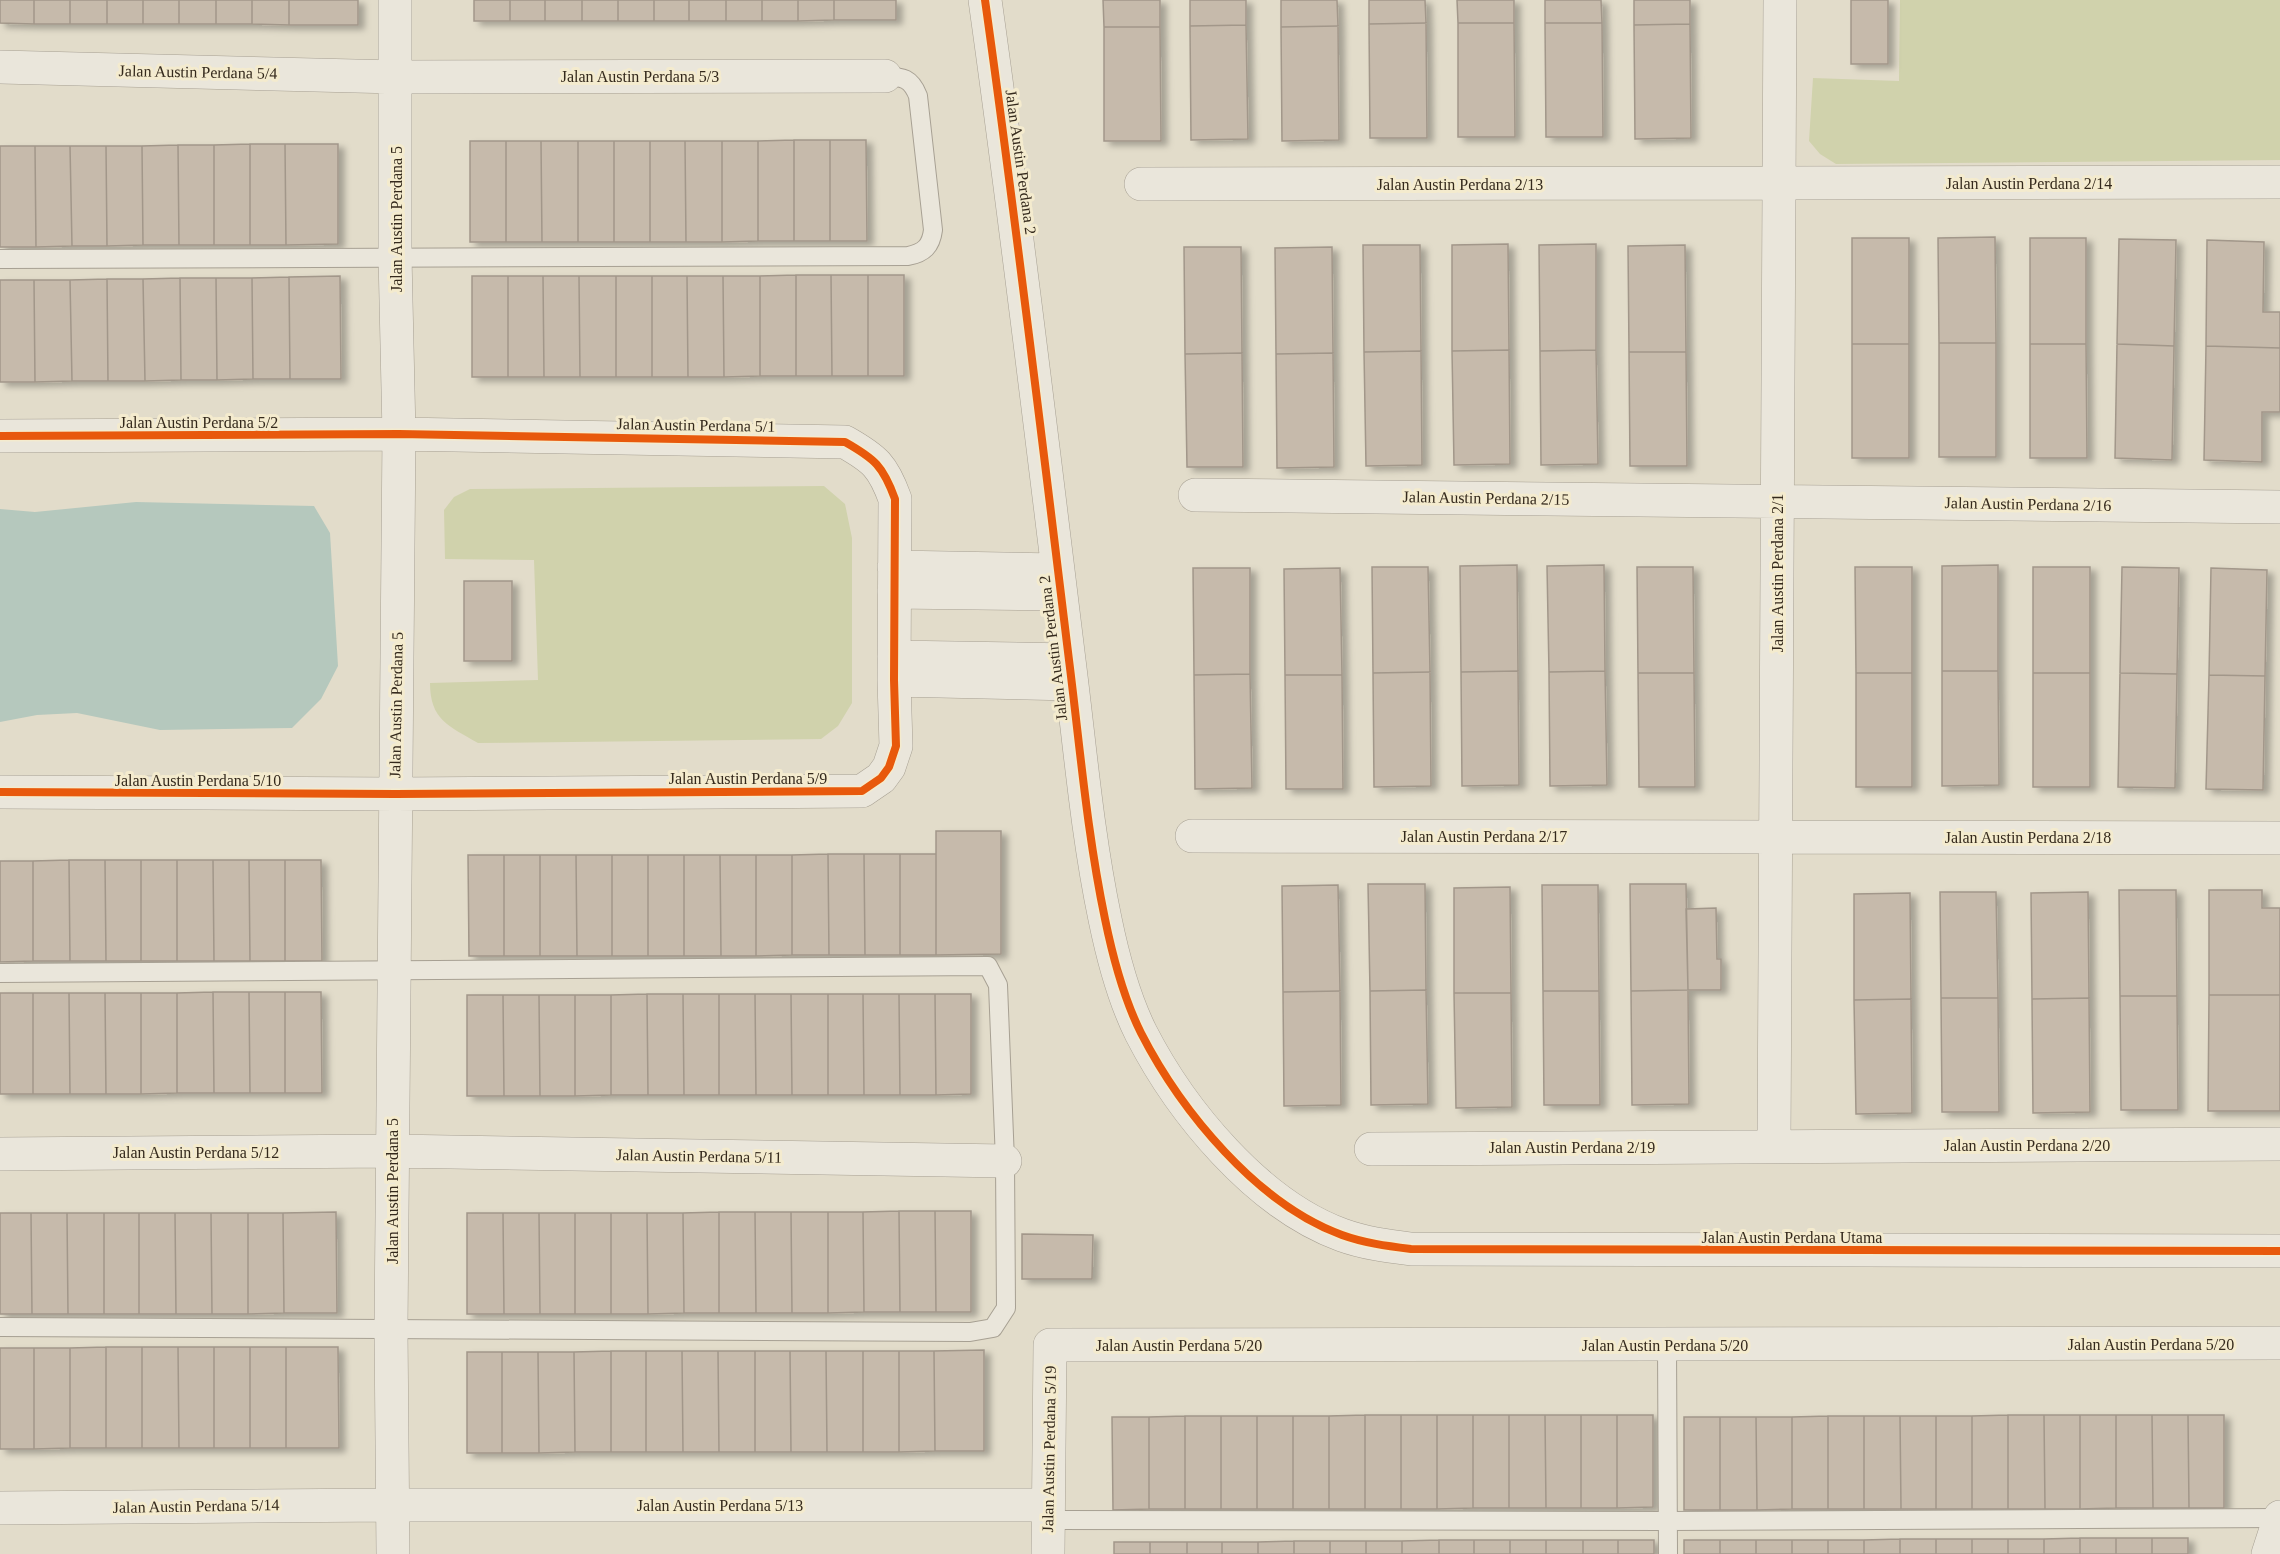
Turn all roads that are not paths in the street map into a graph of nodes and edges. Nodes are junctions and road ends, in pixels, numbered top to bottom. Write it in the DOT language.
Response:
graph roads {
  1 [pos="395,0"];
  2 [pos="985,0"];
  3 [pos="1780,0"];
  4 [pos="0,67"];
  5 [pos="885,76"];
  6 [pos="396,77"];
  7 [pos="2280,182"];
  8 [pos="1779,183"];
  9 [pos="1141,184"];
  10 [pos="395,256"];
  11 [pos="0,259"];
  12 [pos="399,434"];
  13 [pos="0,436"];
  14 [pos="1195,495"];
  15 [pos="1777,501"];
  16 [pos="2280,507"];
  17 [pos="894,579"];
  18 [pos="1059,582"];
  19 [pos="894,669"];
  20 [pos="1071,672"];
  21 [pos="0,792"];
  22 [pos="396,794"];
  23 [pos="1192,836"];
  24 [pos="1776,837"];
  25 [pos="2280,838"];
  26 [pos="394,970"];
  27 [pos="0,973"];
  28 [pos="2280,1144"];
  29 [pos="1774,1145"];
  30 [pos="1371,1149"];
  31 [pos="392,1151"];
  32 [pos="0,1154"];
  33 [pos="1005,1161"];
  34 [pos="1310,1220"];
  35 [pos="2280,1251"];
  36 [pos="0,1327"];
  37 [pos="391,1329"];
  38 [pos="2280,1343"];
  39 [pos="1050,1345"];
  40 [pos="1667,1345"];
  41 [pos="392,1505"];
  42 [pos="0,1508"];
  43 [pos="1048,1513"];
  44 [pos="2280,1517"];
  45 [pos="1668,1521"];
  46 [pos="393,1554"];
  47 [pos="1048,1554"];
  48 [pos="1668,1554"];
  49 [pos="2268,1554"];
  1 -- 6 [label="street, Jalan Austin Perdana 5"];
  2 -- 18 [label="street, Jalan Austin Perdana 2"];
  3 -- 8 [label="street, Jalan Austin Perdana 2/1"];
  4 -- 6 [label="street, Jalan Austin Perdana 5/4"];
  5 -- 6 [label="street, Jalan Austin Perdana 5/3"];
  5 -- 10 [label="lane"];
  6 -- 10 [label="street, Jalan Austin Perdana 5"];
  7 -- 8 [label="street, Jalan Austin Perdana 2/14"];
  8 -- 9 [label="street, Jalan Austin Perdana 2/13"];
  8 -- 15 [label="street, Jalan Austin Perdana 2/1"];
  10 -- 11 [label="lane"];
  10 -- 12 [label="street, Jalan Austin Perdana 5"];
  12 -- 13 [label="street, Jalan Austin Perdana 5/2"];
  12 -- 17 [label="street, Jalan Austin Perdana 5/1"];
  12 -- 22 [label="street, Jalan Austin Perdana 5"];
  14 -- 15 [label="street, Jalan Austin Perdana 2/15"];
  15 -- 16 [label="street, Jalan Austin Perdana 2/16"];
  15 -- 24 [label="street, Jalan Austin Perdana 2/1"];
  17 -- 18 [label="street"];
  17 -- 19 [label="street, Jalan Austin Perdana 5/9"];
  18 -- 20 [label="street, Jalan Austin Perdana 2"];
  19 -- 20 [label="street"];
  19 -- 22 [label="street, Jalan Austin Perdana 5/9"];
  20 -- 34 [label="street, Jalan Austin Perdana 2"];
  21 -- 22 [label="street, Jalan Austin Perdana 5/10"];
  22 -- 26 [label="street, Jalan Austin Perdana 5"];
  23 -- 24 [label="street, Jalan Austin Perdana 2/17"];
  24 -- 25 [label="street, Jalan Austin Perdana 2/18"];
  24 -- 29 [label="street, Jalan Austin Perdana 2/1"];
  26 -- 27 [label="lane"];
  26 -- 31 [label="street, Jalan Austin Perdana 5"];
  26 -- 33 [label="lane"];
  28 -- 29 [label="street, Jalan Austin Perdana 2/20"];
  29 -- 30 [label="street, Jalan Austin Perdana 2/19"];
  31 -- 32 [label="street, Jalan Austin Perdana 5/12"];
  31 -- 33 [label="street, Jalan Austin Perdana 5/11"];
  31 -- 37 [label="street, Jalan Austin Perdana 5"];
  33 -- 37 [label="lane"];
  34 -- 35 [label="street, Jalan Austin Perdana Utama"];
  36 -- 37 [label="lane"];
  37 -- 41 [label="street, Jalan Austin Perdana 5"];
  38 -- 40 [label="street, Jalan Austin Perdana 5/20"];
  39 -- 40 [label="street, Jalan Austin Perdana 5/20"];
  39 -- 43 [label="street, Jalan Austin Perdana 5/19"];
  40 -- 45 [label="lane"];
  41 -- 42 [label="street, Jalan Austin Perdana 5/14"];
  41 -- 43 [label="street, Jalan Austin Perdana 5/13"];
  41 -- 46 [label="street, Jalan Austin Perdana 5"];
  43 -- 45 [label="lane"];
  43 -- 47 [label="street, Jalan Austin Perdana 5/19"];
  44 -- 45 [label="lane"];
  44 -- 49 [label="street"];
  45 -- 48 [label="lane"];
}
